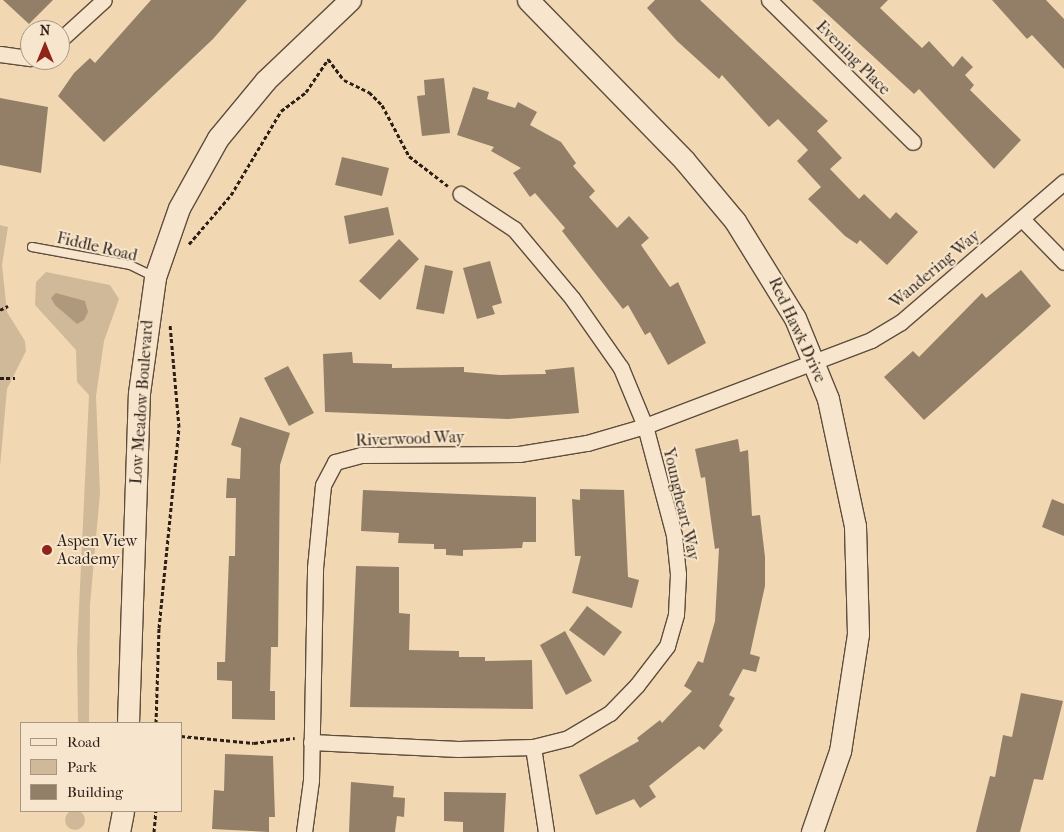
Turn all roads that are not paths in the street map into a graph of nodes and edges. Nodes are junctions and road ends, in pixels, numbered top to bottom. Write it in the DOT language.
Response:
graph roads {
  1 [pos="104,0"];
  2 [pos="350,0"];
  3 [pos="528,0"];
  4 [pos="769,0"];
  5 [pos="70,31"];
  6 [pos="0,54"];
  7 [pos="20,57"];
  8 [pos="913,142"];
  9 [pos="1064,182"];
  10 [pos="461,194"];
  11 [pos="1022,218"];
  12 [pos="32,247"];
  13 [pos="1064,262"];
  14 [pos="155,277"];
  15 [pos="815,361"];
  16 [pos="645,426"];
  17 [pos="128,722"];
  18 [pos="311,742"];
  19 [pos="534,747"];
  20 [pos="123,812"];
  21 [pos="119,832"];
  22 [pos="304,832"];
  23 [pos="546,832"];
  24 [pos="812,832"];
  1 -- 5 [label="street"];
  2 -- 14 [label="street, Low Meadow Boulevard"];
  3 -- 15 [label="street, Red Hawk Drive"];
  4 -- 8 [label="street, Evening Place"];
  6 -- 7 [label="street"];
  9 -- 11 [label="street, Wandering Way"];
  10 -- 16 [label="street, Youngheart Way"];
  11 -- 13 [label="street"];
  11 -- 15 [label="street, Wandering Way"];
  12 -- 14 [label="lane, Fiddle Road"];
  14 -- 17 [label="street, Low Meadow Boulevard"];
  15 -- 16 [label="street, Riverwood Way"];
  15 -- 24 [label="street, Red Hawk Drive"];
  16 -- 18 [label="street, Riverwood Way"];
  16 -- 19 [label="street, Youngheart Way"];
  18 -- 19 [label="street, Youngheart Way"];
  18 -- 22 [label="street, Riverwood Way"];
  19 -- 23 [label="street"];
  20 -- 21 [label="street"];
}
